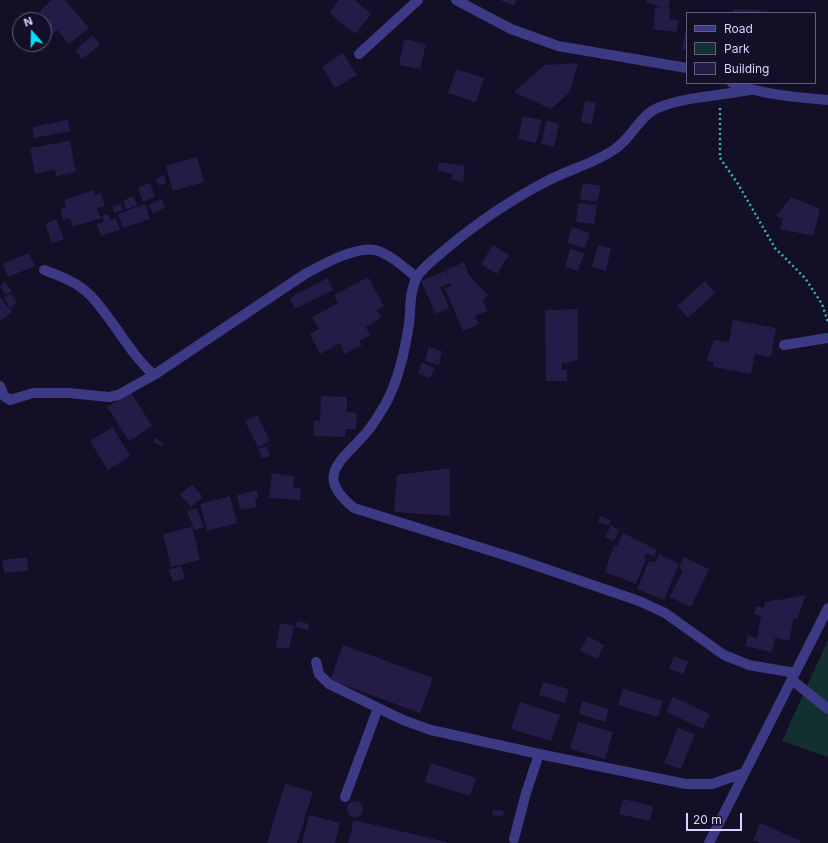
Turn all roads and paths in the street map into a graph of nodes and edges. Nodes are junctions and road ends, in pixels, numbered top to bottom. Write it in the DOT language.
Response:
graph roads {
  1 [pos="418,0"];
  2 [pos="456,0"];
  3 [pos="359,54"];
  4 [pos="686,68"];
  5 [pos="735,84"];
  6 [pos="750,90"];
  7 [pos="721,95"];
  8 [pos="828,100"];
  9 [pos="44,270"];
  10 [pos="416,277"];
  11 [pos="828,322"];
  12 [pos="828,338"];
  13 [pos="784,345"];
  14 [pos="154,375"];
  15 [pos="0,386"];
  16 [pos="828,608"];
  17 [pos="316,662"];
  18 [pos="793,676"];
  19 [pos="378,708"];
  20 [pos="828,709"];
  21 [pos="539,754"];
  22 [pos="744,773"];
  23 [pos="345,797"];
  24 [pos="514,839"];
  25 [pos="709,843"];
  1 -- 3 [label="street"];
  2 -- 4 [label="street"];
  5 -- 6 [label="street"];
  6 -- 7 [label="street"];
  6 -- 8 [label="street"];
  7 -- 10 [label="street"];
  7 -- 11 [label="path"];
  9 -- 14 [label="street"];
  10 -- 14 [label="street"];
  10 -- 18 [label="street"];
  12 -- 13 [label="street"];
  14 -- 15 [label="street"];
  16 -- 18 [label="street"];
  17 -- 19 [label="street"];
  18 -- 20 [label="street"];
  18 -- 22 [label="street"];
  19 -- 21 [label="street"];
  19 -- 23 [label="street"];
  21 -- 22 [label="street"];
  21 -- 24 [label="street"];
  22 -- 25 [label="street"];
}
